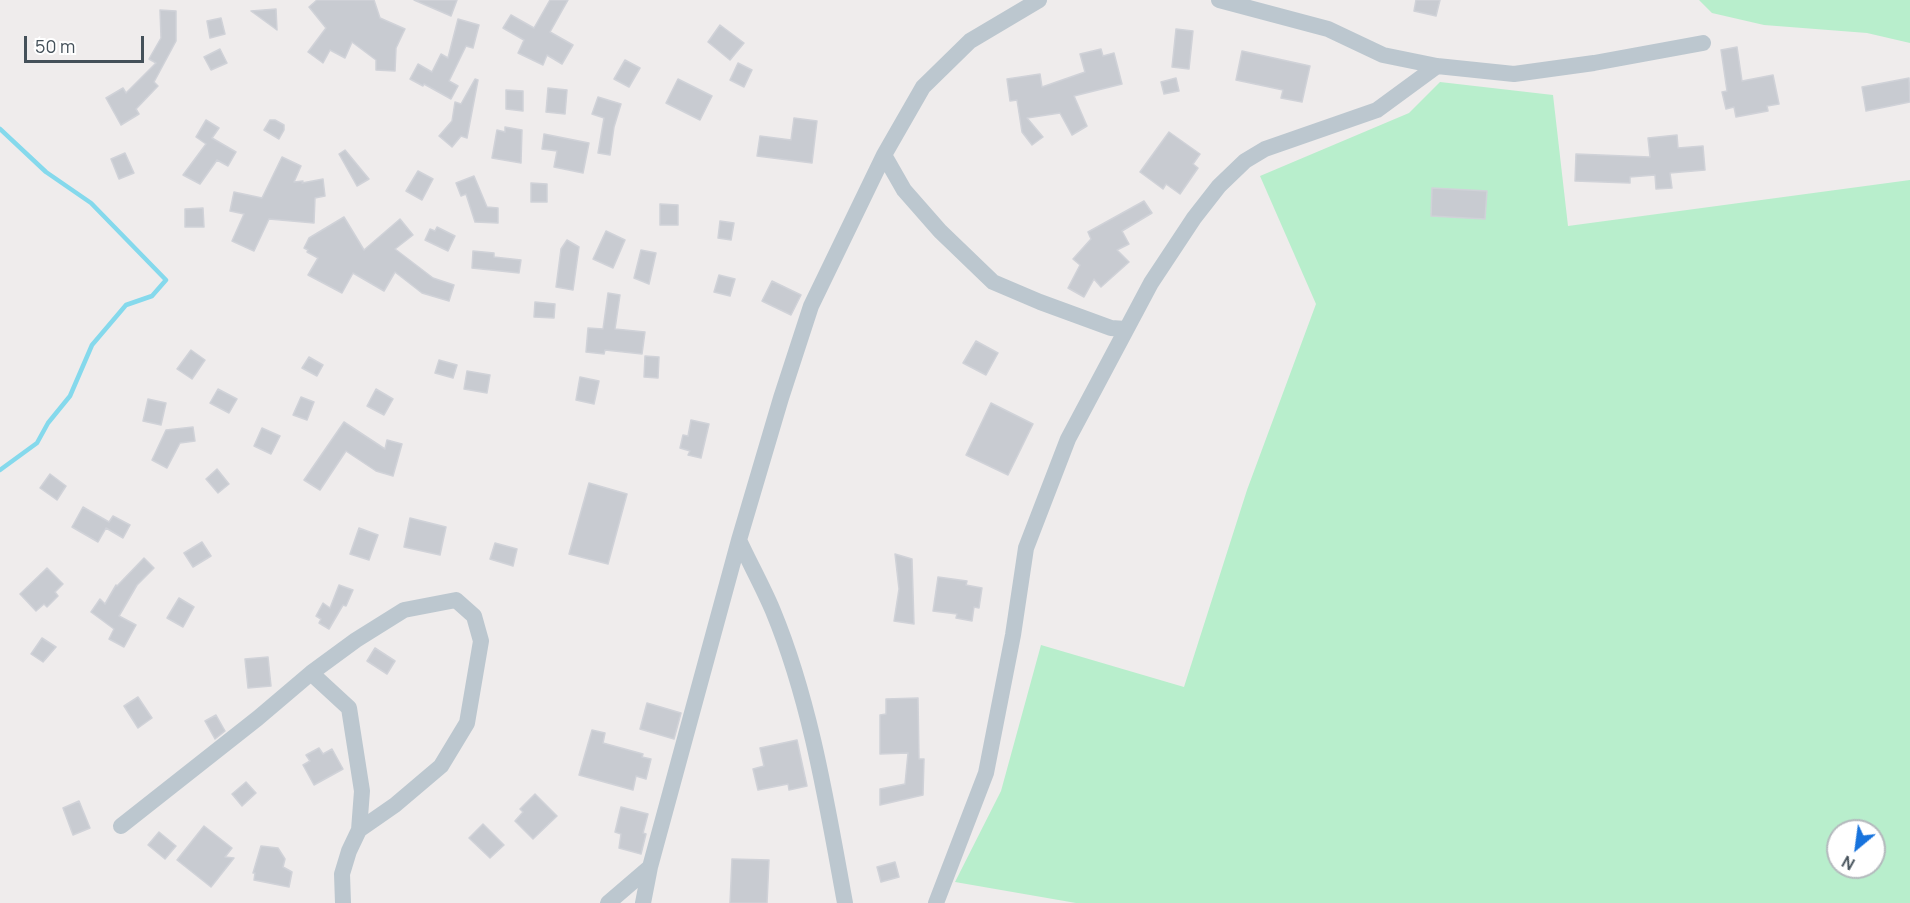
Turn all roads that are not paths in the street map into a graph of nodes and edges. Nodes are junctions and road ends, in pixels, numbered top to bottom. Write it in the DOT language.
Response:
graph roads {
  1 [pos="1039,0"];
  2 [pos="1219,0"];
  3 [pos="1703,43"];
  4 [pos="1437,66"];
  5 [pos="884,156"];
  6 [pos="1126,329"];
  7 [pos="739,540"];
  8 [pos="311,673"];
  9 [pos="121,826"];
  10 [pos="358,830"];
  11 [pos="650,867"];
  12 [pos="343,903"];
  13 [pos="608,903"];
  14 [pos="643,903"];
  15 [pos="844,903"];
  16 [pos="936,903"];
  1 -- 5 [label="street"];
  2 -- 4 [label="street"];
  3 -- 4 [label="street"];
  4 -- 6 [label="street"];
  5 -- 6 [label="street"];
  5 -- 7 [label="street"];
  6 -- 16 [label="street"];
  7 -- 11 [label="street"];
  7 -- 15 [label="street"];
  8 -- 9 [label="street"];
  8 -- 10 [label="street"];
  8 -- 10 [label="street"];
  10 -- 12 [label="street"];
  11 -- 13 [label="street"];
  11 -- 14 [label="street"];
}
